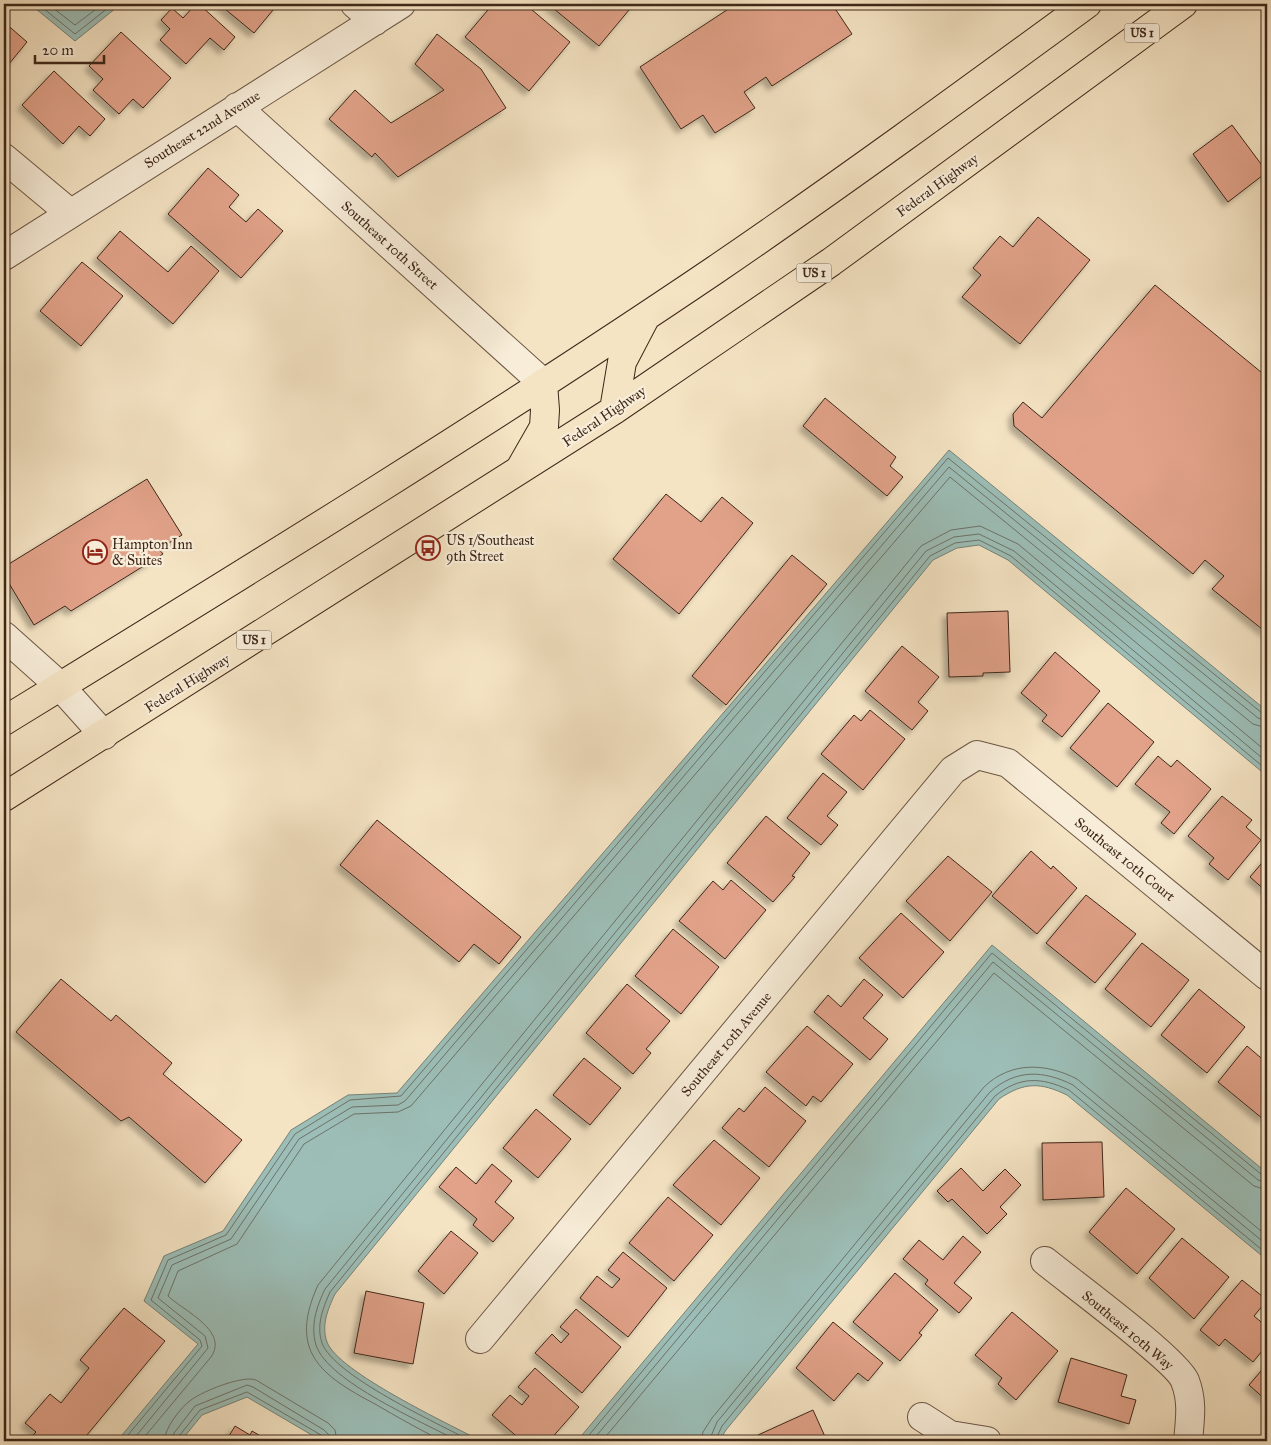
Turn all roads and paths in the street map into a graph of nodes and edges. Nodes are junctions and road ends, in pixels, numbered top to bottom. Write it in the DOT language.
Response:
graph roads {
  1 [pos="401,4"];
  2 [pos="1087,4"];
  3 [pos="1183,4"];
  4 [pos="365,12"];
  5 [pos="237,107"];
  6 [pos="4,158"];
  7 [pos="70,213"];
  8 [pos="4,256"];
  9 [pos="647,314"];
  10 [pos="543,384"];
  11 [pos="614,410"];
  12 [pos="518,473"];
  13 [pos="4,636"];
  14 [pos="60,686"];
  15 [pos="4,721"];
  16 [pos="104,735"];
  17 [pos="977,755"];
  18 [pos="4,797"];
  19 [pos="1267,976"];
  20 [pos="1045,1261"];
  21 [pos="480,1339"];
  22 [pos="922,1417"];
  23 [pos="987,1441"];
  24 [pos="1188,1441"];
  1 -- 4 [label="street, Southeast 22nd Avenue"];
  2 -- 9 [label="main road"];
  3 -- 11 [label="main road, Federal Highway / US 1"];
  4 -- 5 [label="street, Southeast 22nd Avenue"];
  5 -- 7 [label="street, Southeast 22nd Avenue"];
  5 -- 10 [label="street, Southeast 10th Street"];
  6 -- 7 [label="street"];
  7 -- 8 [label="street, Southeast 22nd Avenue"];
  9 -- 10 [label="main road"];
  9 -- 11 [label="main road"];
  10 -- 12 [label="main road"];
  10 -- 14 [label="main road"];
  11 -- 12 [label="main road, Federal Highway / US 1"];
  12 -- 16 [label="main road, Federal Highway / US 1"];
  13 -- 14 [label="street"];
  14 -- 15 [label="main road"];
  14 -- 16 [label="street"];
  16 -- 18 [label="main road, Federal Highway / US 1"];
  17 -- 19 [label="street, Southeast 10th Court"];
  17 -- 21 [label="street, Southeast 10th Avenue"];
  20 -- 24 [label="street, Southeast 10th Way"];
  22 -- 23 [label="street"];
}
